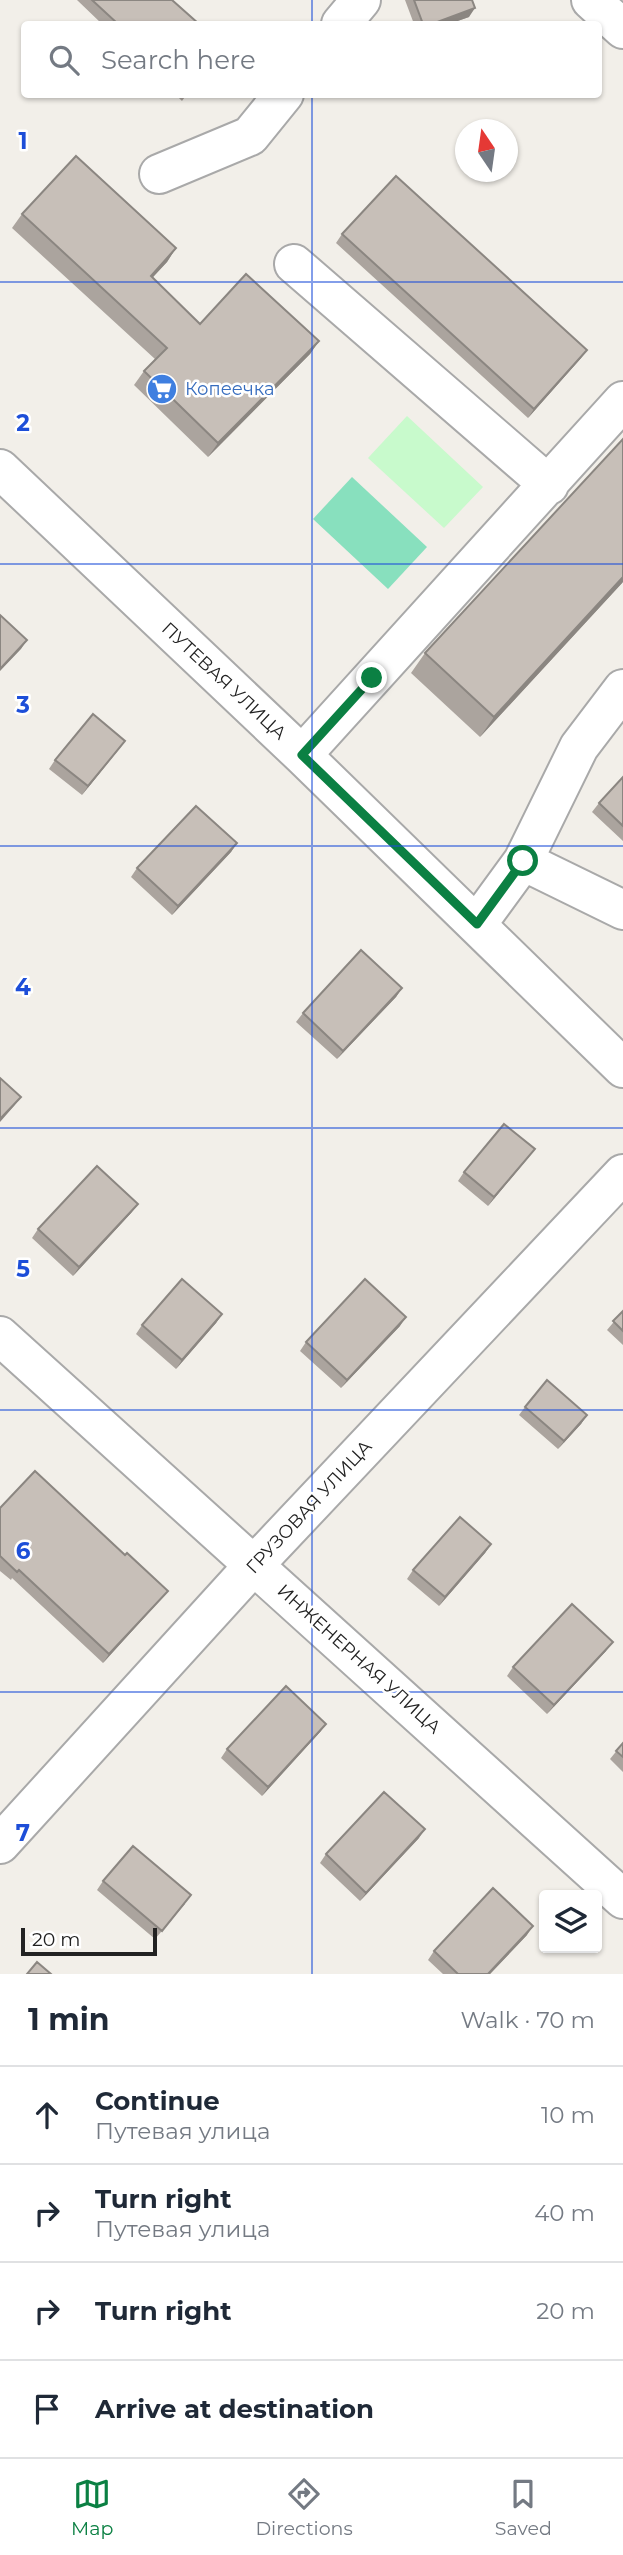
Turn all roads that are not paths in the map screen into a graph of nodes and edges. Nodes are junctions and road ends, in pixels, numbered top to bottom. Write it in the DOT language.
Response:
graph roads {
  1 [pos="361,0"];
  2 [pos="591,0"];
  3 [pos="344,21"];
  4 [pos="623,29"];
  5 [pos="281,98"];
  6 [pos="159,174"];
  7 [pos="294,264"];
  8 [pos="623,401"];
  9 [pos="3,477"];
  10 [pos="549,485"];
  11 [pos="623,689"];
  12 [pos="302,755"];
  13 [pos="523,861"];
  14 [pos="623,910"];
  15 [pos="477,924"];
  16 [pos="623,1068"];
  17 [pos="623,1174"];
  18 [pos="0,1336"];
  19 [pos="255,1564"];
  20 [pos="0,1844"];
  21 [pos="623,1899"];
  1 -- 3 [label="street"];
  2 -- 4 [label="street"];
  5 -- 6 [label="street"];
  7 -- 10 [label="street"];
  8 -- 10 [label="street"];
  9 -- 12 [label="street, ПУТЕВАЯ УЛИЦА"];
  10 -- 12 [label="street"];
  11 -- 13 [label="street"];
  12 -- 15 [label="street, ПУТЕВАЯ УЛИЦА"];
  13 -- 14 [label="street"];
  13 -- 15 [label="street"];
  15 -- 16 [label="street, ПУТЕВАЯ УЛИЦА"];
  17 -- 19 [label="street, ГРУЗОВАЯ УЛИЦА"];
  18 -- 19 [label="street, ИНЖЕНЕРНАЯ УЛИЦА"];
  19 -- 20 [label="street, ГРУЗОВАЯ УЛИЦА"];
  19 -- 21 [label="street, ИНЖЕНЕРНАЯ УЛИЦА"];
}
